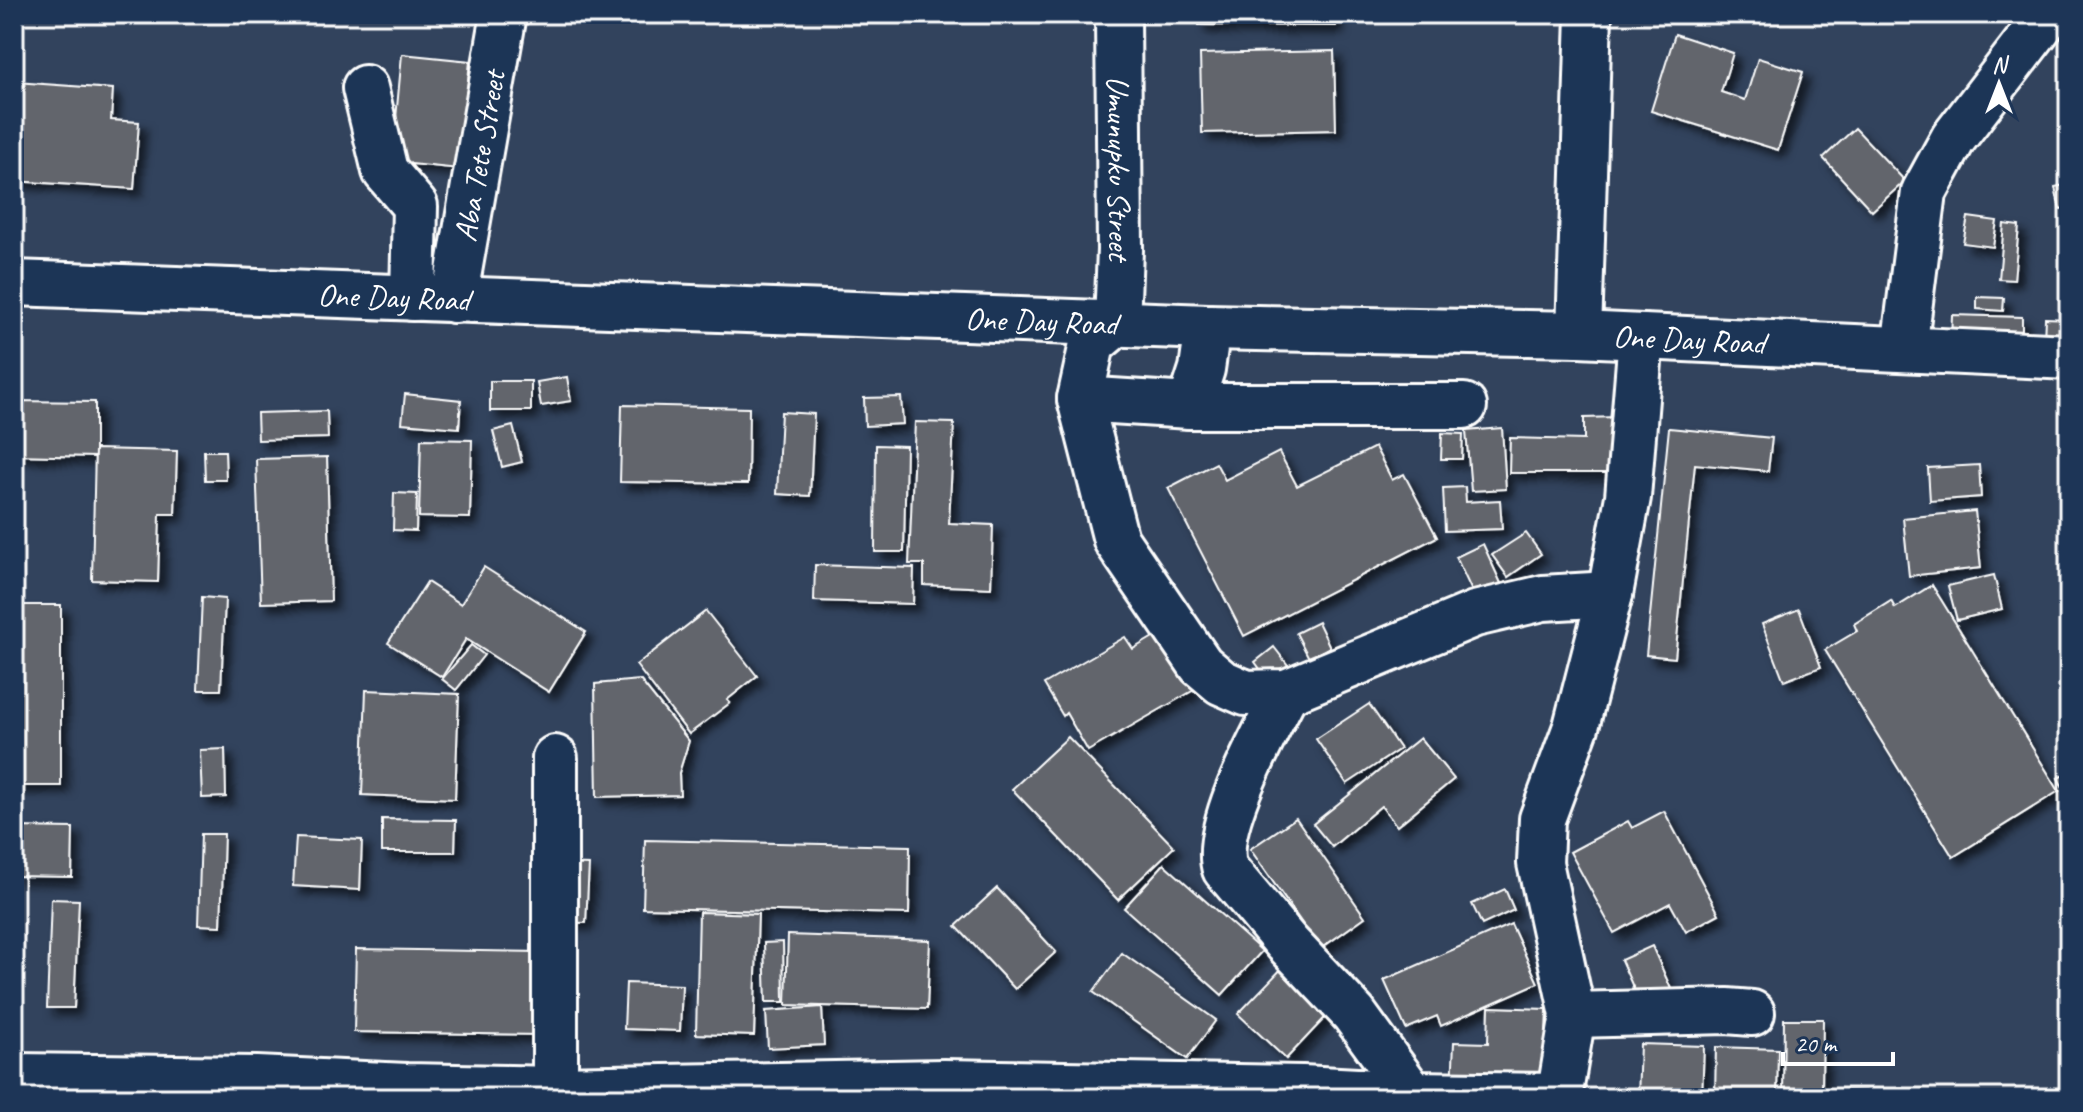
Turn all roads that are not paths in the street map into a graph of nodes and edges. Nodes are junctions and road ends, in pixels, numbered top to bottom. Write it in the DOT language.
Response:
graph roads {
  1 [pos="504,14"];
  2 [pos="1118,14"];
  3 [pos="1589,14"];
  4 [pos="2049,14"];
  5 [pos="365,88"];
  6 [pos="14,283"];
  7 [pos="434,299"];
  8 [pos="1117,323"];
  9 [pos="1208,327"];
  10 [pos="1579,334"];
  11 [pos="1641,337"];
  12 [pos="1904,349"];
  13 [pos="2069,357"];
  14 [pos="1080,399"];
  15 [pos="1190,406"];
  16 [pos="1464,406"];
  17 [pos="1610,594"];
  18 [pos="1286,692"];
  19 [pos="555,758"];
  20 [pos="1752,1013"];
  21 [pos="1573,1015"];
  22 [pos="14,1076"];
  23 [pos="152,1089"];
  24 [pos="555,1089"];
  25 [pos="949,1090"];
  26 [pos="406,1092"];
  27 [pos="1412,1094"];
  28 [pos="1559,1097"];
  1 -- 7 [label="street, Aba Tete Street"];
  2 -- 8 [label="street, Umunupku Street"];
  3 -- 10 [label="street"];
  4 -- 12 [label="street"];
  5 -- 7 [label="street"];
  6 -- 7 [label="street, One Day Road"];
  7 -- 8 [label="street, One Day Road"];
  8 -- 9 [label="street, One Day Road"];
  8 -- 14 [label="street"];
  9 -- 10 [label="street, One Day Road"];
  9 -- 15 [label="street"];
  10 -- 11 [label="street, One Day Road"];
  11 -- 12 [label="street, One Day Road"];
  11 -- 17 [label="street"];
  12 -- 13 [label="street, One Day Road"];
  14 -- 15 [label="street"];
  14 -- 18 [label="street"];
  15 -- 16 [label="street"];
  17 -- 18 [label="street"];
  17 -- 21 [label="street"];
  18 -- 27 [label="street"];
  19 -- 24 [label="street"];
  20 -- 21 [label="street"];
  21 -- 28 [label="street"];
  22 -- 23 [label="street"];
  23 -- 26 [label="street"];
  24 -- 25 [label="street"];
  24 -- 26 [label="street"];
  25 -- 27 [label="street"];
  27 -- 28 [label="street"];
}
